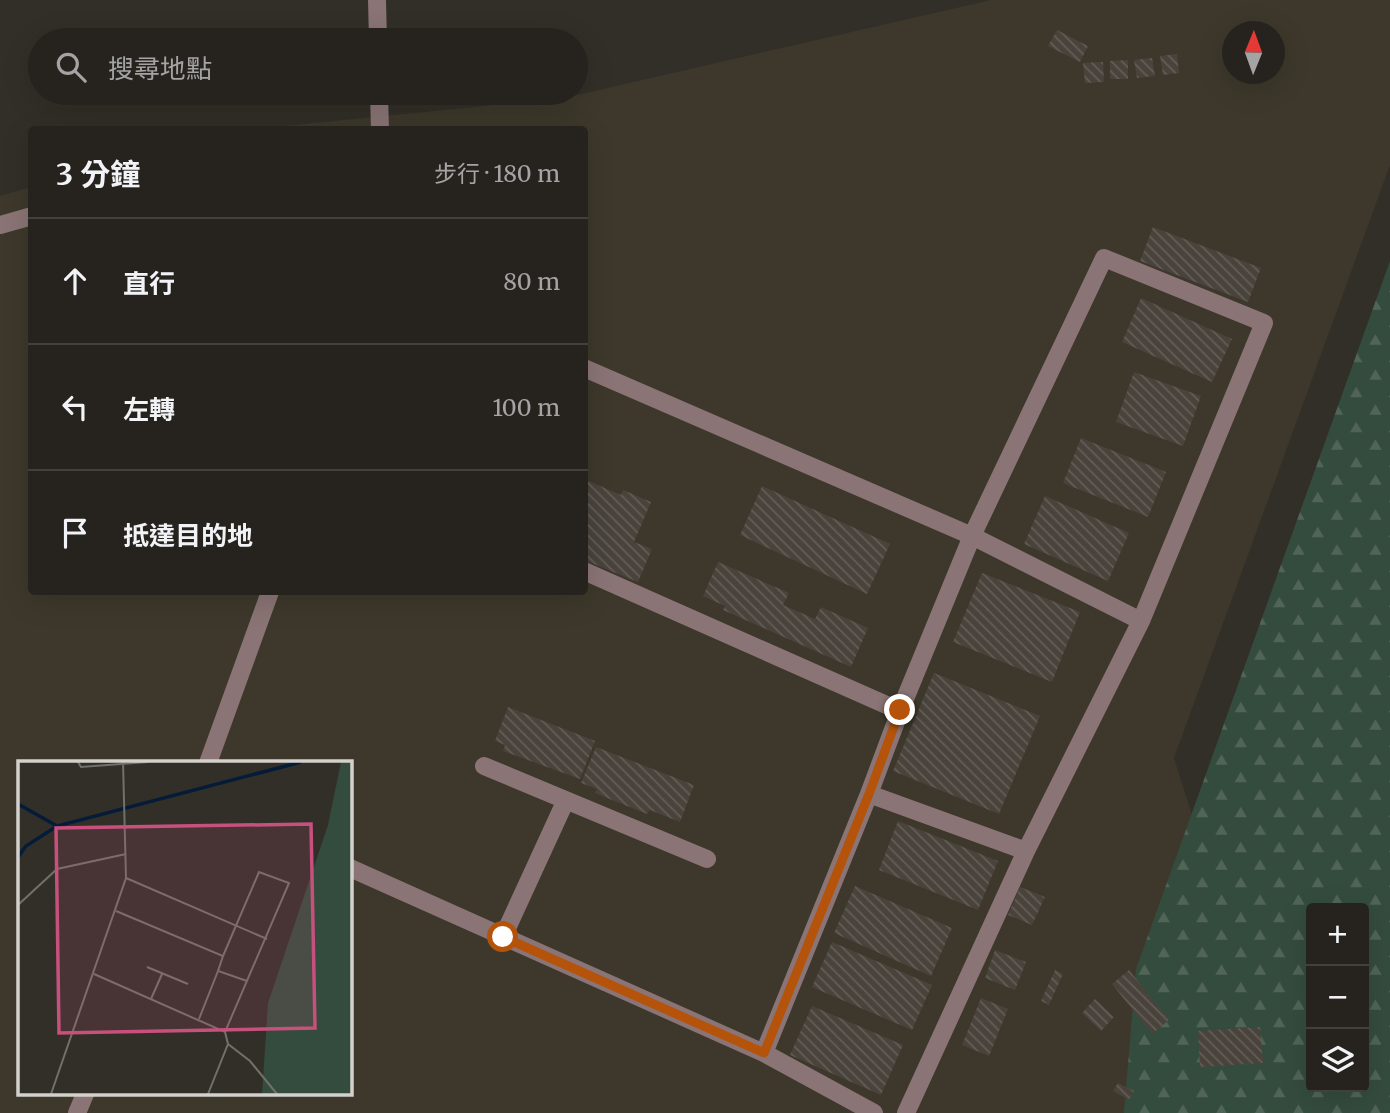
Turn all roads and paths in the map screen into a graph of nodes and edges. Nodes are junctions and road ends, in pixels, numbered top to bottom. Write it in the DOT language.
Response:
graph roads {
  1 [pos="377,0"];
  2 [pos="378,28"];
  3 [pos="379,105"];
  4 [pos="380,126"];
  5 [pos="28,217"];
  6 [pos="0,225"];
  7 [pos="588,370"];
  8 [pos="972,536"];
  9 [pos="588,573"];
  10 [pos="269,595"];
  11 [pos="1141,621"];
  12 [pos="900,710"];
  13 [pos="209,761"];
  14 [pos="484,766"];
  15 [pos="869,794"];
  16 [pos="565,802"];
  17 [pos="1026,851"];
  18 [pos="707,859"];
  19 [pos="352,869"];
  20 [pos="503,937"];
  21 [pos="764,1053"];
  22 [pos="84,1096"];
  23 [pos="78,1113"];
  24 [pos="874,1113"];
  25 [pos="906,1113"];
  1 -- 2 [label="street"];
  3 -- 4 [label="street"];
  5 -- 6 [label="street"];
  7 -- 8 [label="street"];
  8 -- 11 [label="street"];
  8 -- 11 [label="street"];
  8 -- 12 [label="street"];
  9 -- 12 [label="street"];
  10 -- 13 [label="street"];
  11 -- 17 [label="street"];
  12 -- 15 [label="street"];
  14 -- 16 [label="street"];
  15 -- 17 [label="street"];
  15 -- 21 [label="street"];
  16 -- 18 [label="street"];
  16 -- 20 [label="street"];
  17 -- 25 [label="street"];
  19 -- 20 [label="street"];
  20 -- 21 [label="street"];
  21 -- 24 [label="street"];
  22 -- 23 [label="street"];
}
